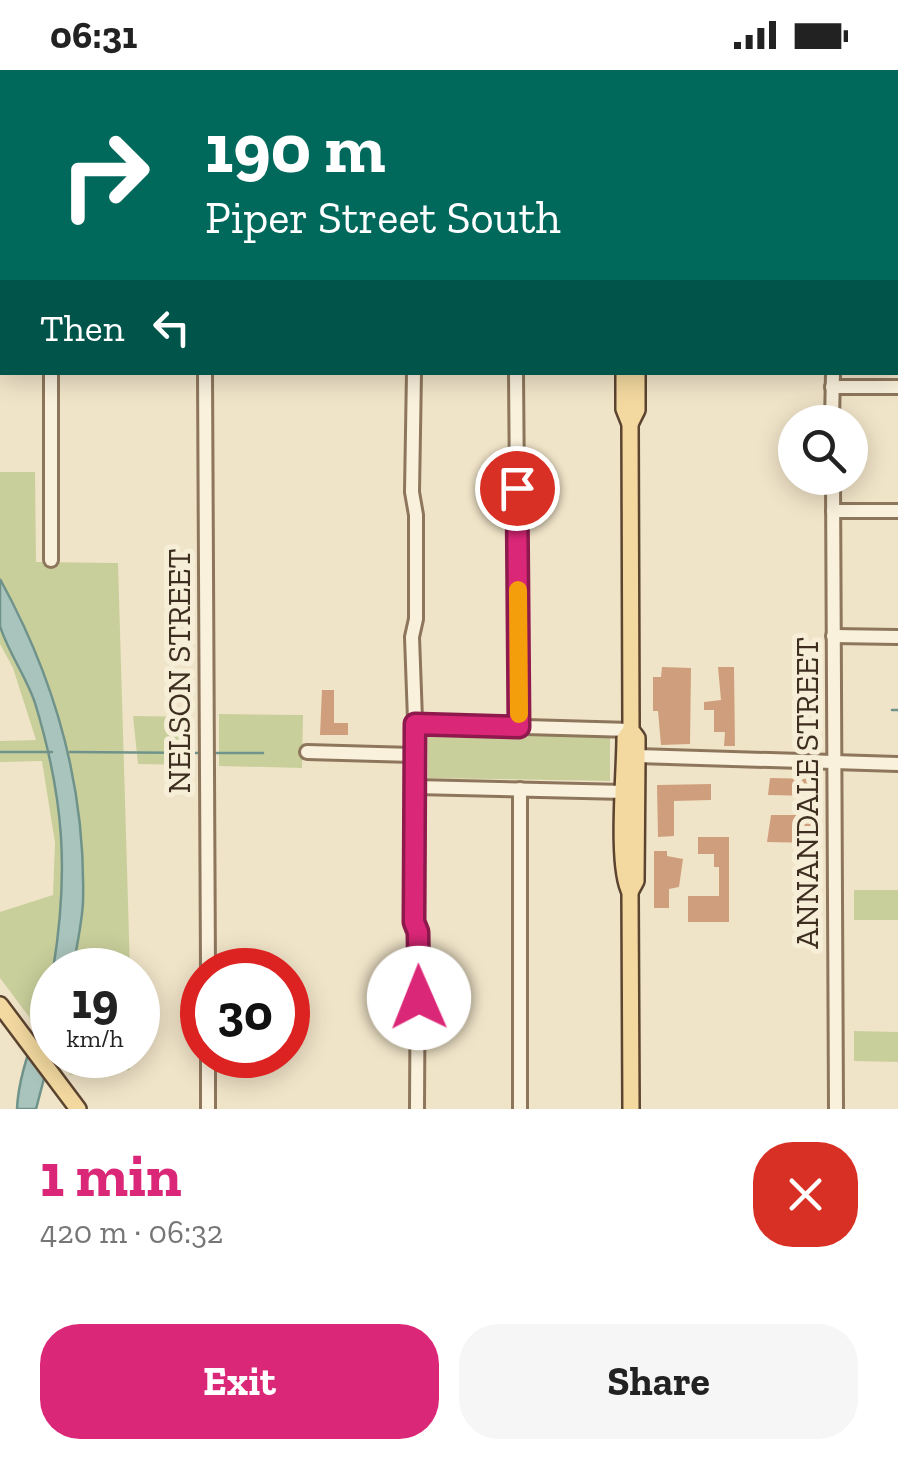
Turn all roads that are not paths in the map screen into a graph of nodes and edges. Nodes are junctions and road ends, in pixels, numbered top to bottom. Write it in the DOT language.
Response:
graph roads {
  1 [pos="50,375"];
  2 [pos="205,375"];
  3 [pos="414,375"];
  4 [pos="516,375"];
  5 [pos="624,375"];
  6 [pos="636,375"];
  7 [pos="832,380"];
  8 [pos="898,387"];
  9 [pos="630,424"];
  10 [pos="833,495"];
  11 [pos="833,511"];
  12 [pos="898,512"];
  13 [pos="50,560"];
  14 [pos="833,636"];
  15 [pos="898,637"];
  16 [pos="415,724"];
  17 [pos="519,727"];
  18 [pos="631,730"];
  19 [pos="307,752"];
  20 [pos="412,755"];
  21 [pos="638,756"];
  22 [pos="835,764"];
  23 [pos="898,764"];
  24 [pos="416,787"];
  25 [pos="520,789"];
  26 [pos="625,792"];
  27 [pos="630,892"];
  28 [pos="208,948"];
  29 [pos="0,1005"];
  30 [pos="208,1078"];
  31 [pos="78,1109"];
  32 [pos="208,1109"];
  33 [pos="417,1109"];
  34 [pos="520,1109"];
  35 [pos="631,1109"];
  36 [pos="836,1109"];
  1 -- 13 [label="street"];
  2 -- 28 [label="street, NELSON STREET"];
  3 -- 16 [label="street"];
  4 -- 17 [label="street"];
  5 -- 9 [label="main road"];
  6 -- 9 [label="main road"];
  7 -- 8 [label="street"];
  9 -- 18 [label="main road"];
  10 -- 11 [label="street, ANNANDALE STREET"];
  11 -- 12 [label="street"];
  11 -- 14 [label="street, ANNANDALE STREET"];
  14 -- 15 [label="street"];
  14 -- 22 [label="street, ANNANDALE STREET"];
  16 -- 17 [label="street"];
  16 -- 20 [label="street"];
  17 -- 18 [label="street"];
  18 -- 21 [label="main road"];
  18 -- 26 [label="main road"];
  19 -- 20 [label="street"];
  20 -- 24 [label="street"];
  21 -- 22 [label="street"];
  21 -- 27 [label="main road"];
  22 -- 23 [label="street"];
  22 -- 36 [label="street, ANNANDALE STREET"];
  24 -- 25 [label="street"];
  24 -- 33 [label="street"];
  25 -- 26 [label="street"];
  25 -- 34 [label="street"];
  26 -- 27 [label="main road"];
  27 -- 35 [label="main road"];
  29 -- 31 [label="main road"];
  30 -- 32 [label="street"];
}
